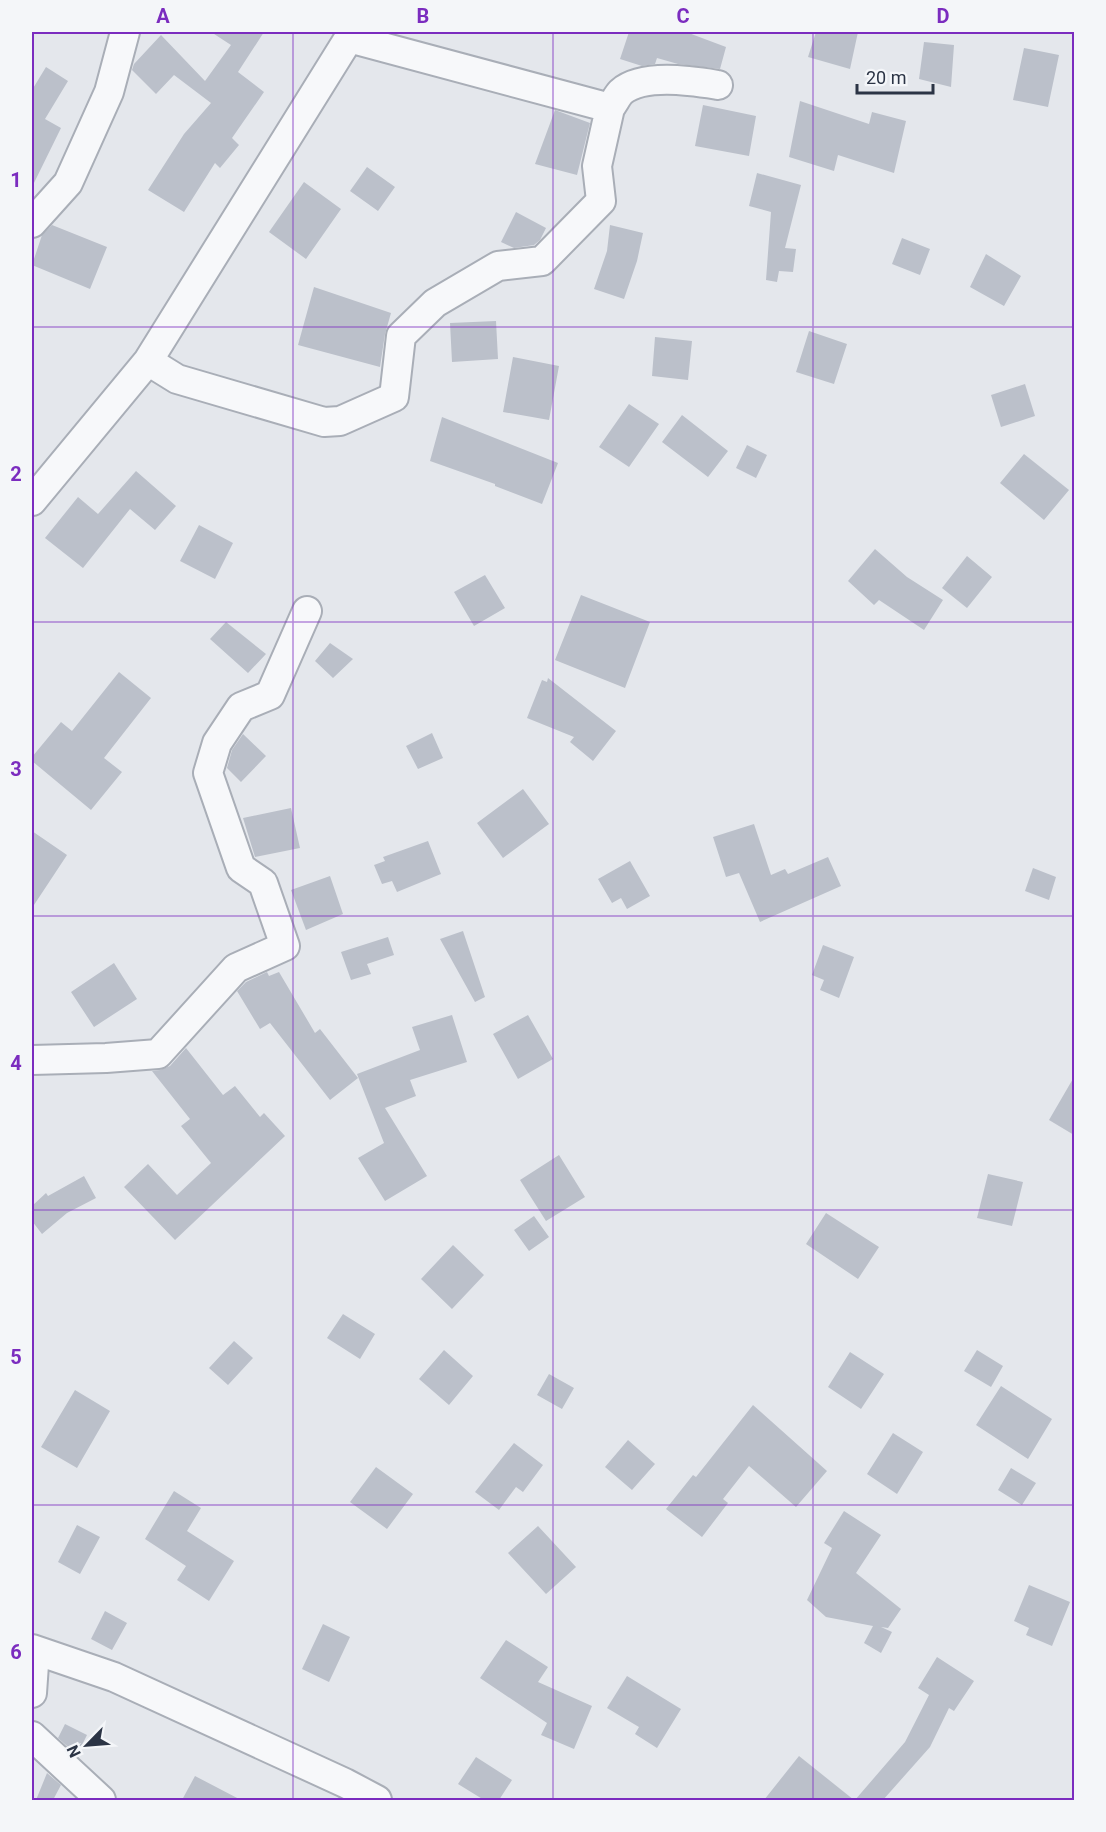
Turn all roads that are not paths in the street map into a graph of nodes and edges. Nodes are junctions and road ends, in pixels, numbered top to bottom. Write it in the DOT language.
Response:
graph roads {
  1 [pos="125,32"];
  2 [pos="349,34"];
  3 [pos="718,85"];
  4 [pos="610,108"];
  5 [pos="32,223"];
  6 [pos="148,361"];
  7 [pos="32,501"];
  8 [pos="307,611"];
  9 [pos="32,1060"];
  10 [pos="33,1650"];
  11 [pos="32,1693"];
  12 [pos="32,1736"];
  13 [pos="343,1792"];
  14 [pos="102,1800"];
  15 [pos="377,1800"];
  1 -- 5 [label="street"];
  2 -- 4 [label="street"];
  2 -- 6 [label="street"];
  3 -- 4 [label="street"];
  4 -- 6 [label="street"];
  6 -- 7 [label="street"];
  8 -- 9 [label="street"];
  10 -- 11 [label="street"];
  10 -- 13 [label="street"];
  12 -- 14 [label="street"];
  13 -- 15 [label="street"];
}
